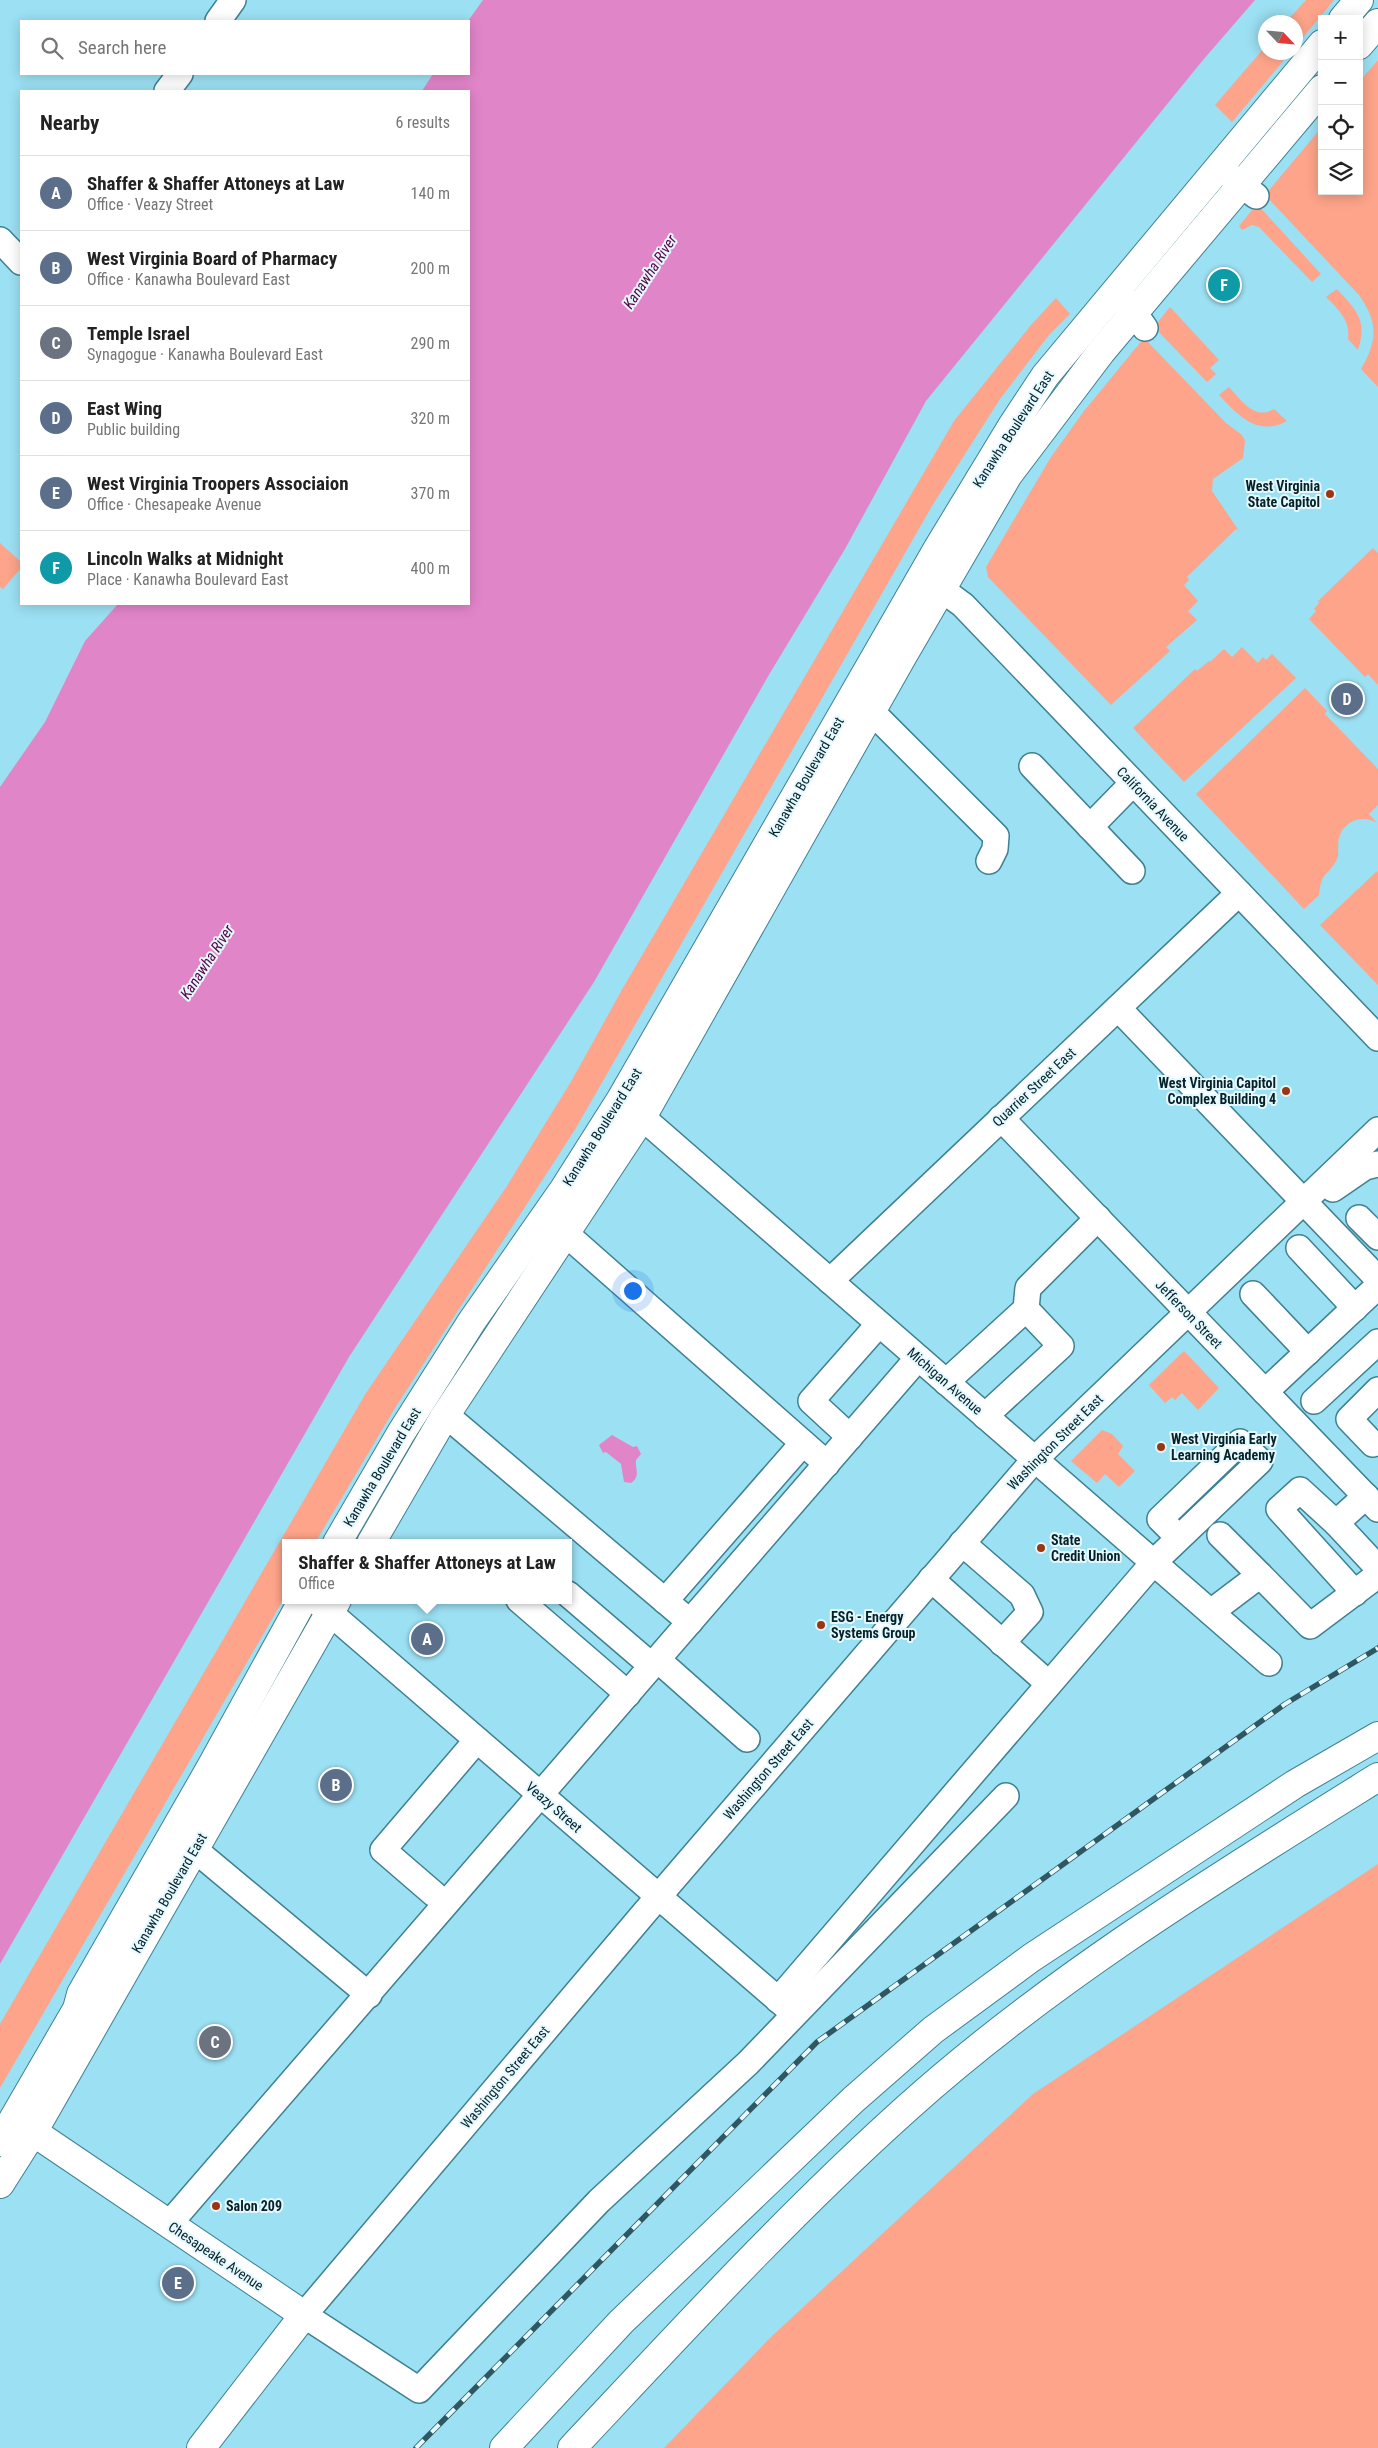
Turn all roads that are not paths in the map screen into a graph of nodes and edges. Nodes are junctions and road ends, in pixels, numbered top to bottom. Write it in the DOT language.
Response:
graph roads {
  1 [pos="233,0"];
  2 [pos="1359,0"];
  3 [pos="1346,15"];
  4 [pos="219,20"];
  5 [pos="1378,23"];
  6 [pos="1363,40"];
  7 [pos="1318,49"];
  8 [pos="179,75"];
  9 [pos="169,90"];
  10 [pos="1318,94"];
  11 [pos="1219,167"];
  12 [pos="1248,190"];
  13 [pos="0,240"];
  14 [pos="20,261"];
  15 [pos="1118,289"];
  16 [pos="1139,320"];
  17 [pos="932,582"];
  18 [pos="871,711"];
  19 [pos="1032,766"];
  20 [pos="1133,783"];
  21 [pos="1090,827"];
  22 [pos="989,861"];
  23 [pos="1132,871"];
  24 [pos="1239,893"];
  25 [pos="1118,1008"];
  26 [pos="1378,1038"];
  27 [pos="620,1099"];
  28 [pos="642,1117"];
  29 [pos="1001,1118"];
  30 [pos="1378,1130"];
  31 [pos="1378,1164"];
  32 [pos="1303,1201"];
  33 [pos="1098,1218"];
  34 [pos="1359,1218"];
  35 [pos="565,1233"];
  36 [pos="1378,1237"];
  37 [pos="1299,1248"];
  38 [pos="1378,1279"];
  39 [pos="830,1281"];
  40 [pos="1378,1286"];
  41 [pos="1253,1294"];
  42 [pos="1026,1309"];
  43 [pos="1188,1312"];
  44 [pos="1348,1315"];
  45 [pos="879,1324"];
  46 [pos="1373,1346"];
  47 [pos="1308,1352"];
  48 [pos="918,1358"];
  49 [pos="946,1382"];
  50 [pos="1378,1390"];
  51 [pos="1265,1392"];
  52 [pos="1314,1401"];
  53 [pos="446,1415"];
  54 [pos="985,1416"];
  55 [pos="850,1436"];
  56 [pos="1376,1442"];
  57 [pos="803,1443"];
  58 [pos="1034,1459"];
  59 [pos="827,1464"];
  60 [pos="1344,1473"];
  61 [pos="1372,1502"];
  62 [pos="1336,1524"];
  63 [pos="1220,1535"];
  64 [pos="1179,1538"];
  65 [pos="338,1539"];
  66 [pos="373,1539"];
  67 [pos="962,1543"];
  68 [pos="1154,1562"];
  69 [pos="1378,1568"];
  70 [pos="1260,1575"];
  71 [pos="1378,1575"];
  72 [pos="931,1579"];
  73 [pos="1355,1593"];
  74 [pos="572,1597"];
  75 [pos="665,1601"];
  76 [pos="301,1604"];
  77 [pos="524,1604"];
  78 [pos="328,1605"];
  79 [pos="1211,1612"];
  80 [pos="690,1622"];
  81 [pos="1002,1642"];
  82 [pos="655,1663"];
  83 [pos="1269,1663"];
  84 [pos="1049,1684"];
  85 [pos="628,1694"];
  86 [pos="1378,1736"];
  87 [pos="747,1739"];
  88 [pos="477,1740"];
  89 [pos="1378,1778"];
  90 [pos="541,1795"];
  91 [pos="1006,1796"];
  92 [pos="194,1850"];
  93 [pos="434,1894"];
  94 [pos="658,1897"];
  95 [pos="368,1995"];
  96 [pos="786,2007"];
  97 [pos="12,2127"];
  98 [pos="0,2184"];
  99 [pos="169,2224"];
  100 [pos="304,2315"];
  101 [pos="202,2448"];
  102 [pos="504,2448"];
  103 [pos="572,2448"];
  1 -- 4 [label="street"];
  2 -- 3 [label="main road"];
  5 -- 6 [label="main road"];
  7 -- 11 [label="main road, Kanawha Boulevard East"];
  8 -- 9 [label="street"];
  10 -- 12 [label="main road, Kanawha Boulevard East"];
  11 -- 12 [label="street"];
  11 -- 15 [label="main road, Kanawha Boulevard East"];
  12 -- 16 [label="main road, Kanawha Boulevard East"];
  13 -- 14 [label="street"];
  15 -- 16 [label="street"];
  15 -- 17 [label="main road, Kanawha Boulevard East"];
  16 -- 17 [label="main road, Kanawha Boulevard East"];
  17 -- 18 [label="main road, Kanawha Boulevard East"];
  17 -- 20 [label="street, California Avenue"];
  17 -- 27 [label="main road, Kanawha Boulevard East"];
  18 -- 22 [label="street"];
  18 -- 28 [label="main road, Kanawha Boulevard East"];
  19 -- 21 [label="street"];
  20 -- 21 [label="street"];
  20 -- 24 [label="street, California Avenue"];
  21 -- 23 [label="street"];
  24 -- 25 [label="street, Quarrier Street East"];
  24 -- 26 [label="street, California Avenue"];
  25 -- 29 [label="street, Quarrier Street East"];
  25 -- 32 [label="street"];
  27 -- 28 [label="street, Michigan Avenue"];
  27 -- 65 [label="main road, Kanawha Boulevard East"];
  28 -- 35 [label="main road, Kanawha Boulevard East"];
  28 -- 39 [label="street, Michigan Avenue"];
  29 -- 33 [label="street, Jefferson Street"];
  29 -- 39 [label="street, Quarrier Street East"];
  30 -- 32 [label="street, Washington Street East"];
  31 -- 32 [label="street"];
  32 -- 38 [label="street"];
  32 -- 43 [label="street, Washington Street East"];
  33 -- 42 [label="street"];
  33 -- 43 [label="street, Jefferson Street"];
  34 -- 36 [label="street"];
  35 -- 53 [label="main road, Kanawha Boulevard East"];
  35 -- 57 [label="street"];
  37 -- 44 [label="street"];
  39 -- 45 [label="street, Michigan Avenue"];
  40 -- 44 [label="street"];
  41 -- 47 [label="street"];
  42 -- 49 [label="street"];
  42 -- 54 [label="street"];
  43 -- 51 [label="street, Jefferson Street"];
  43 -- 58 [label="street, Washington Street East"];
  44 -- 46 [label="street"];
  44 -- 47 [label="street"];
  45 -- 48 [label="street, Michigan Avenue"];
  45 -- 55 [label="street"];
  46 -- 52 [label="street"];
  47 -- 51 [label="street"];
  48 -- 49 [label="street, Michigan Avenue"];
  48 -- 55 [label="street"];
  49 -- 54 [label="street, Michigan Avenue"];
  50 -- 56 [label="street"];
  51 -- 60 [label="street, Jefferson Street"];
  53 -- 66 [label="main road, Kanawha Boulevard East"];
  53 -- 75 [label="street"];
  54 -- 58 [label="street, Michigan Avenue"];
  55 -- 59 [label="street"];
  56 -- 60 [label="street"];
  57 -- 59 [label="street"];
  57 -- 75 [label="street"];
  58 -- 67 [label="street, Washington Street East"];
  58 -- 68 [label="street, Michigan Avenue"];
  59 -- 80 [label="street"];
  60 -- 61 [label="street, Jefferson Street"];
  61 -- 62 [label="street"];
  62 -- 69 [label="street"];
  62 -- 73 [label="street"];
  63 -- 70 [label="street"];
  64 -- 68 [label="street"];
  67 -- 72 [label="street, Washington Street East"];
  67 -- 81 [label="street"];
  68 -- 79 [label="street, Michigan Avenue"];
  68 -- 84 [label="street"];
  70 -- 73 [label="street"];
  70 -- 79 [label="street"];
  71 -- 73 [label="street"];
  72 -- 81 [label="street"];
  72 -- 94 [label="street, Washington Street East"];
  74 -- 82 [label="street"];
  75 -- 80 [label="street"];
  76 -- 97 [label="main road, Kanawha Boulevard East"];
  77 -- 85 [label="street"];
  78 -- 88 [label="street, Veazy Street"];
  78 -- 92 [label="main road, Kanawha Boulevard East"];
  79 -- 83 [label="street, Michigan Avenue"];
  80 -- 82 [label="street"];
  81 -- 84 [label="street"];
  82 -- 85 [label="street"];
  82 -- 87 [label="street"];
  84 -- 96 [label="street"];
  85 -- 90 [label="street"];
  86 -- 102 [label="main road"];
  88 -- 90 [label="street, Veazy Street"];
  88 -- 93 [label="street"];
  89 -- 103 [label="main road"];
  90 -- 94 [label="street, Veazy Street"];
  90 -- 95 [label="street"];
  91 -- 96 [label="street"];
  92 -- 95 [label="street"];
  92 -- 97 [label="main road, Kanawha Boulevard East"];
  94 -- 96 [label="street, Veazy Street"];
  94 -- 100 [label="street, Washington Street East"];
  95 -- 99 [label="street"];
  96 -- 100 [label="street, Chesapeake Avenue"];
  97 -- 98 [label="main road, Kanawha Boulevard East"];
  97 -- 99 [label="main road, Chesapeake Avenue"];
  99 -- 100 [label="main road, Chesapeake Avenue"];
  100 -- 101 [label="main road, Washington Street East"];
}
